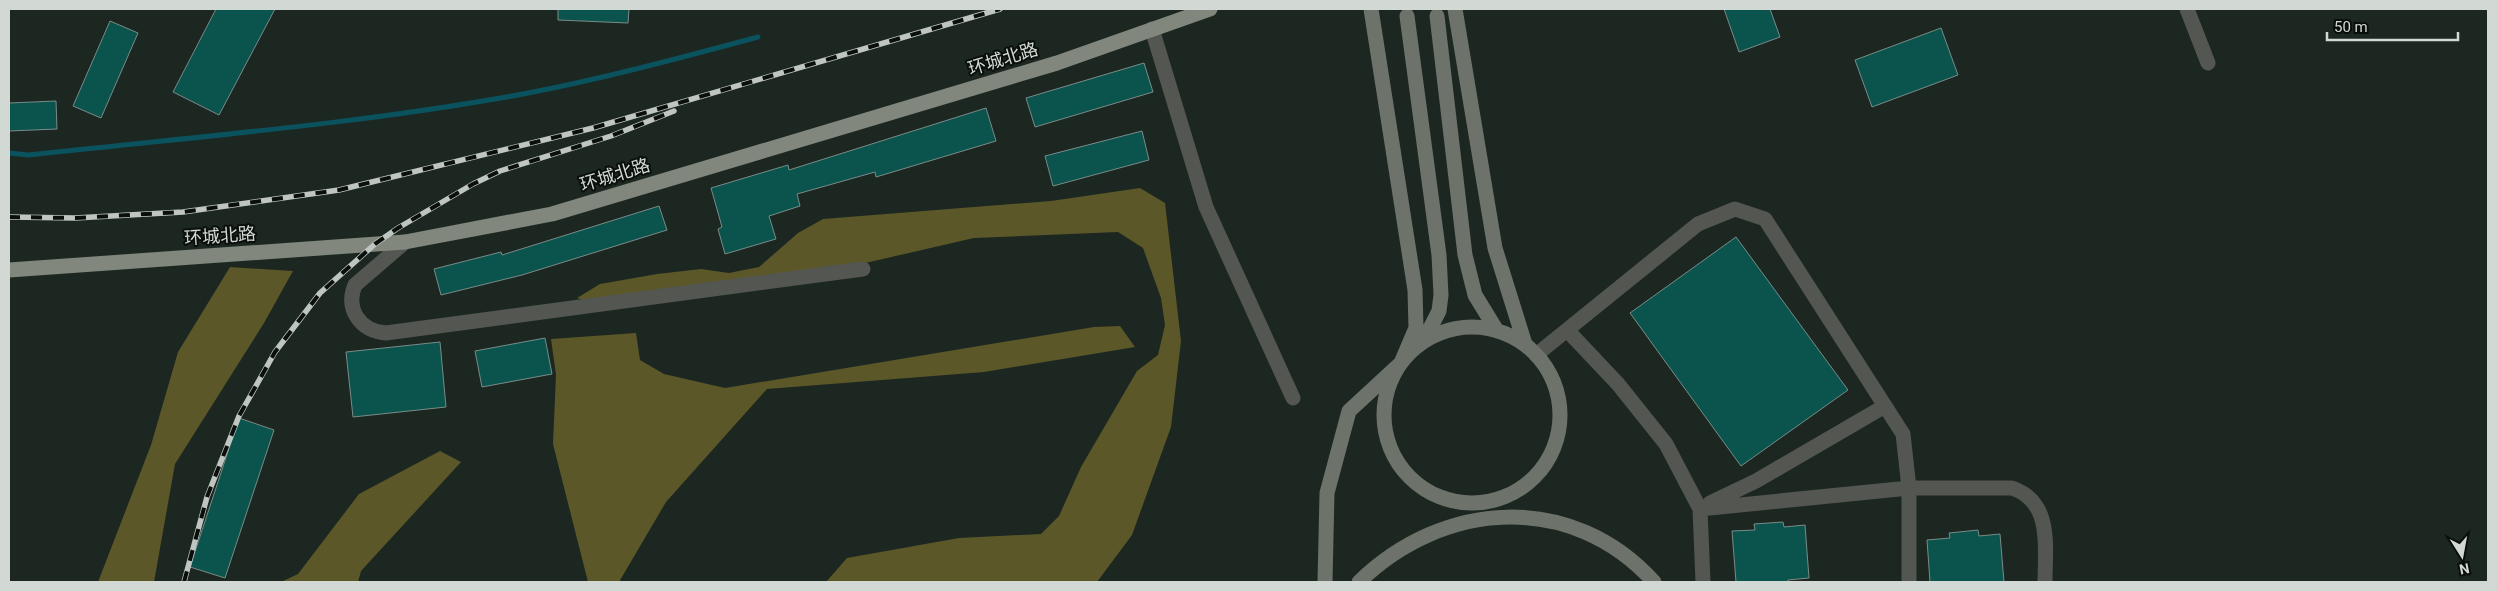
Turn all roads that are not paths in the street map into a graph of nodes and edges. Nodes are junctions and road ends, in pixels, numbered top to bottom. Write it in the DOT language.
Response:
graph roads {
  1 [pos="1210,9"];
  2 [pos="1371,9"];
  3 [pos="1456,9"];
  4 [pos="2187,9"];
  5 [pos="1407,16"];
  6 [pos="1437,16"];
  7 [pos="1152,29"];
  8 [pos="2208,63"];
  9 [pos="405,242"];
  10 [pos="863,269"];
  11 [pos="9,270"];
  12 [pos="1567,330"];
  13 [pos="1497,331"];
  14 [pos="1423,342"];
  15 [pos="1525,344"];
  16 [pos="1536,355"];
  17 [pos="1401,363"];
  18 [pos="1293,398"];
  19 [pos="1885,406"];
  20 [pos="1909,488"];
  21 [pos="1521,489"];
  22 [pos="1433,494"];
  23 [pos="1700,508"];
  24 [pos="1492,517"];
  25 [pos="1470,520"];
  26 [pos="1325,582"];
  27 [pos="1359,582"];
  28 [pos="1654,582"];
  29 [pos="1703,582"];
  30 [pos="1909,582"];
  31 [pos="2046,582"];
  1 -- 7 [label="main road, 环城北路"];
  2 -- 17 [label="street"];
  3 -- 15 [label="street"];
  4 -- 8 [label="street"];
  5 -- 14 [label="street"];
  6 -- 13 [label="street"];
  7 -- 9 [label="main road, 环城北路"];
  7 -- 18 [label="street"];
  9 -- 10 [label="street"];
  9 -- 11 [label="main road, 环城北路"];
  12 -- 16 [label="street"];
  12 -- 19 [label="street"];
  12 -- 23 [label="street"];
  13 -- 14 [label="street"];
  13 -- 15 [label="street"];
  14 -- 17 [label="street"];
  15 -- 16 [label="street"];
  16 -- 21 [label="street"];
  17 -- 22 [label="street"];
  17 -- 26 [label="street"];
  19 -- 20 [label="street"];
  19 -- 23 [label="street"];
  20 -- 23 [label="street"];
  20 -- 30 [label="street"];
  20 -- 31 [label="street"];
  21 -- 22 [label="street"];
  21 -- 24 [label="street"];
  22 -- 25 [label="street"];
  23 -- 29 [label="street"];
  24 -- 25 [label="street"];
  24 -- 28 [label="street"];
  25 -- 27 [label="street"];
}
